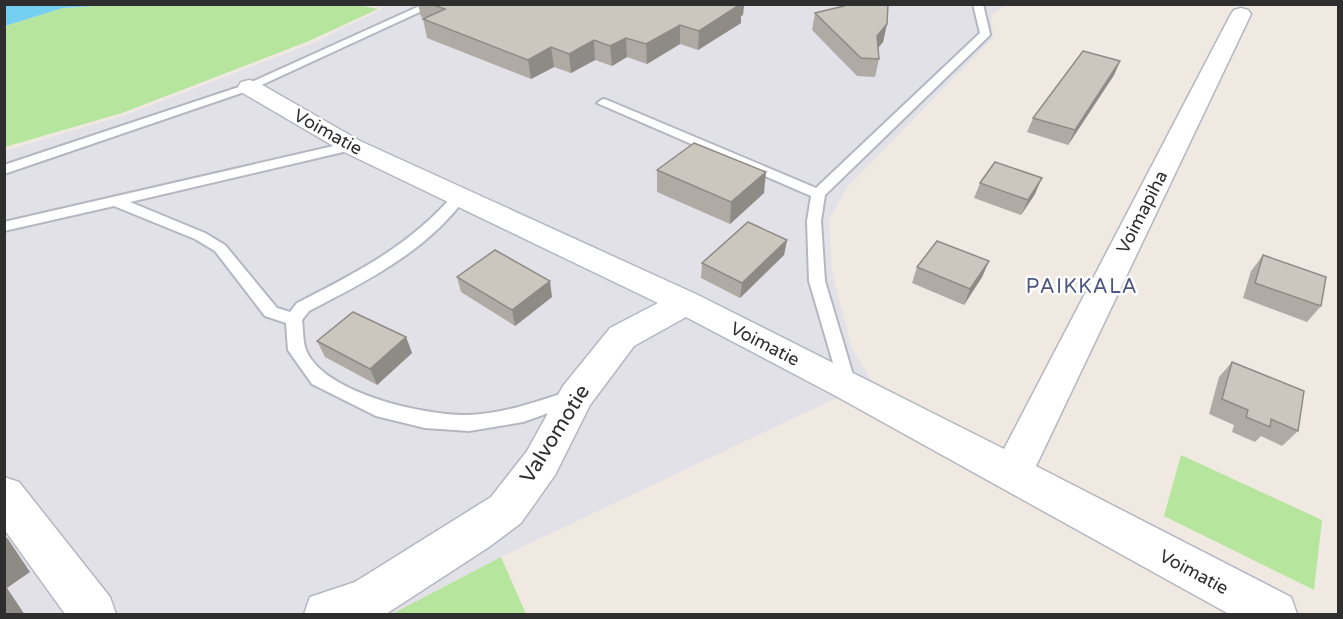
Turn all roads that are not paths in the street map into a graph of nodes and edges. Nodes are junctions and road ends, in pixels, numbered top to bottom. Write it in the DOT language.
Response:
graph roads {
  1 [pos="433,4"];
  2 [pos="978,4"];
  3 [pos="1241,14"];
  4 [pos="249,87"];
  5 [pos="603,103"];
  6 [pos="351,146"];
  7 [pos="4,170"];
  8 [pos="818,194"];
  9 [pos="459,197"];
  10 [pos="115,201"];
  11 [pos="4,226"];
  12 [pos="686,303"];
  13 [pos="294,319"];
  14 [pos="847,385"];
  15 [pos="576,396"];
  16 [pos="1011,475"];
  17 [pos="4,495"];
  18 [pos="93,615"];
  19 [pos="327,615"];
  20 [pos="1274,615"];
  1 -- 4 [label="lane"];
  2 -- 8 [label="lane"];
  3 -- 16 [label="street, Voimapiha"];
  4 -- 6 [label="street, Voimatie"];
  4 -- 7 [label="lane"];
  5 -- 8 [label="lane"];
  6 -- 9 [label="street, Voimatie"];
  6 -- 10 [label="lane"];
  8 -- 14 [label="lane"];
  9 -- 12 [label="street, Voimatie"];
  9 -- 13 [label="lane"];
  10 -- 11 [label="lane"];
  10 -- 13 [label="lane"];
  12 -- 14 [label="street, Voimatie"];
  12 -- 15 [label="street, Valvomotie"];
  13 -- 15 [label="lane"];
  14 -- 16 [label="street, Voimatie"];
  15 -- 19 [label="street, Valvomotie"];
  16 -- 20 [label="street, Voimatie"];
  17 -- 18 [label="street"];
}
